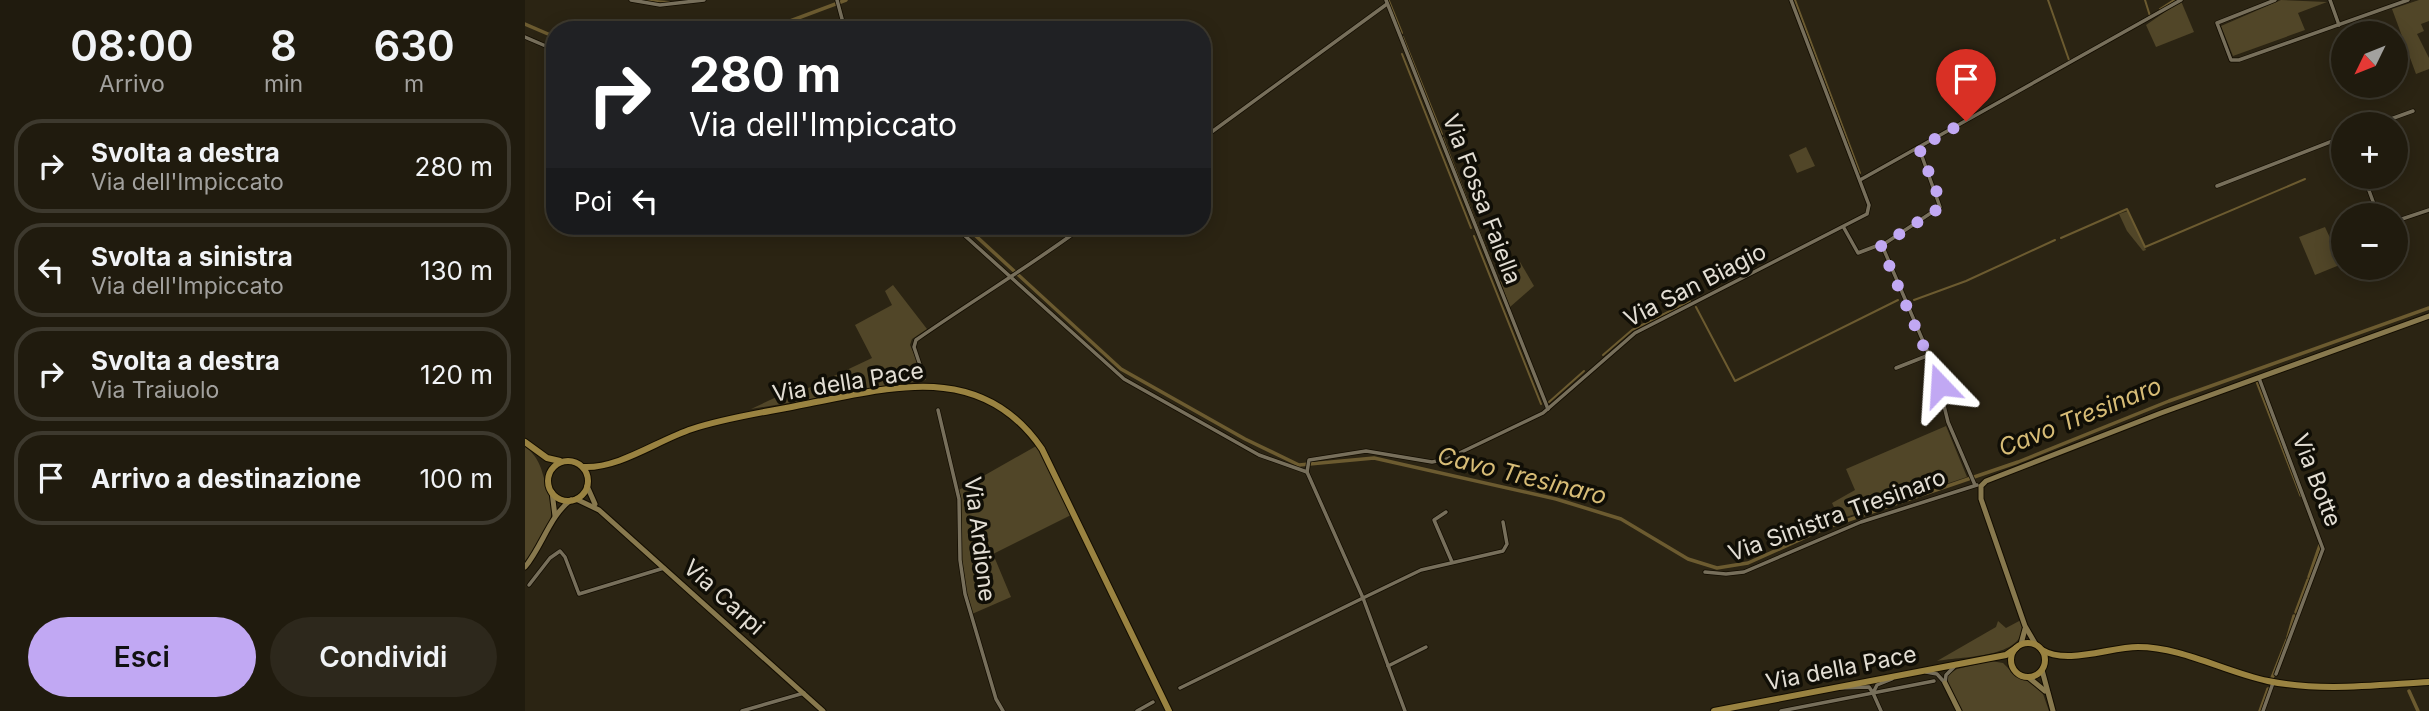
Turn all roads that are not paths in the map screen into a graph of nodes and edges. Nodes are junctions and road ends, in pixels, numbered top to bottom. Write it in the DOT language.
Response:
graph roads {
  1 [pos="631,0"];
  2 [pos="703,0"];
  3 [pos="1791,0"];
  4 [pos="2181,0"];
  5 [pos="2275,0"];
  6 [pos="2330,0"];
  7 [pos="2408,0"];
  8 [pos="1386,2"];
  9 [pos="838,3"];
  10 [pos="843,21"];
  11 [pos="2338,21"];
  12 [pos="2348,21"];
  13 [pos="2331,27"];
  14 [pos="525,37"];
  15 [pos="546,46"];
  16 [pos="2413,111"];
  17 [pos="2408,113"];
  18 [pos="1211,132"];
  19 [pos="2331,142"];
  20 [pos="1919,148"];
  21 [pos="1860,180"];
  22 [pos="2217,186"];
  23 [pos="2429,210"];
  24 [pos="2408,217"];
  25 [pos="1844,228"];
  26 [pos="964,235"];
  27 [pos="1071,235"];
  28 [pos="1881,246"];
  29 [pos="1010,276"];
  30 [pos="2429,316"];
  31 [pos="1930,355"];
  32 [pos="921,365"];
  33 [pos="1896,368"];
  34 [pos="2259,378"];
  35 [pos="1548,409"];
  36 [pos="938,410"];
  37 [pos="525,442"];
  38 [pos="536,451"];
  39 [pos="562,461"];
  40 [pos="607,464"];
  41 [pos="583,467"];
  42 [pos="1307,467"];
  43 [pos="548,477"];
  44 [pos="588,484"];
  45 [pos="1976,484"];
  46 [pos="552,492"];
  47 [pos="574,500"];
  48 [pos="600,510"];
  49 [pos="1446,512"];
  50 [pos="555,518"];
  51 [pos="1503,522"];
  52 [pos="653,557"];
  53 [pos="1452,562"];
  54 [pos="525,567"];
  55 [pos="665,568"];
  56 [pos="652,571"];
  57 [pos="1705,572"];
  58 [pos="529,584"];
  59 [pos="1363,598"];
  60 [pos="2025,625"];
  61 [pos="2036,645"];
  62 [pos="2019,646"];
  63 [pos="1426,647"];
  64 [pos="2042,650"];
  65 [pos="2077,654"];
  66 [pos="1975,659"];
  67 [pos="1966,661"];
  68 [pos="1388,666"];
  69 [pos="2014,668"];
  70 [pos="2043,668"];
  71 [pos="1910,672"];
  72 [pos="2276,674"];
  73 [pos="1896,675"];
  74 [pos="2028,677"];
  75 [pos="1934,681"];
  76 [pos="1945,682"];
  77 [pos="2273,682"];
  78 [pos="2429,682"];
  79 [pos="1836,687"];
  80 [pos="1180,688"];
  81 [pos="804,693"];
  82 [pos="1873,693"];
  83 [pos="2048,697"];
  84 [pos="1153,702"];
  85 [pos="2053,710"];
  86 [pos="742,711"];
  87 [pos="823,711"];
  88 [pos="1003,711"];
  89 [pos="1137,711"];
  90 [pos="1169,711"];
  91 [pos="1405,711"];
  92 [pos="1714,711"];
  93 [pos="1781,711"];
  94 [pos="1881,711"];
  95 [pos="1959,711"];
  96 [pos="2263,711"];
  1 -- 2 [label="street"];
  3 -- 21 [label="street"];
  4 -- 20 [label="street"];
  5 -- 13 [label="street"];
  6 -- 11 [label="street"];
  7 -- 12 [label="street"];
  8 -- 18 [label="street"];
  8 -- 35 [label="street, Via Fossa Faiella"];
  9 -- 10 [label="street"];
  14 -- 15 [label="street"];
  16 -- 17 [label="street"];
  19 -- 22 [label="street"];
  20 -- 21 [label="street"];
  20 -- 28 [label="street"];
  21 -- 25 [label="street, Via San Biagio"];
  23 -- 24 [label="street"];
  25 -- 28 [label="street"];
  25 -- 35 [label="street, Via San Biagio"];
  26 -- 29 [label="street"];
  27 -- 29 [label="street"];
  28 -- 31 [label="street"];
  29 -- 32 [label="street"];
  29 -- 42 [label="street"];
  30 -- 34 [label="street"];
  31 -- 33 [label="street"];
  31 -- 45 [label="street"];
  34 -- 45 [label="street"];
  34 -- 72 [label="street, Via Botte"];
  35 -- 42 [label="street, Via San Biagio"];
  36 -- 88 [label="street, Via Ardione"];
  37 -- 38 [label="main road"];
  38 -- 39 [label="main road"];
  38 -- 43 [label="main road"];
  39 -- 41 [label="main road"];
  39 -- 43 [label="main road"];
  40 -- 41 [label="main road, Via della Pace"];
  40 -- 44 [label="main road, Via della Pace"];
  40 -- 90 [label="main road, Via della Pace"];
  41 -- 44 [label="main road, Via Carpi"];
  42 -- 59 [label="street"];
  43 -- 46 [label="main road"];
  44 -- 47 [label="main road"];
  44 -- 48 [label="street, Via Carpi"];
  45 -- 57 [label="street, Via Sinistra Tresinaro"];
  45 -- 60 [label="street"];
  46 -- 47 [label="main road, Via Carpi"];
  46 -- 50 [label="street"];
  47 -- 48 [label="street, Via Carpi"];
  47 -- 50 [label="street"];
  48 -- 52 [label="street, Via Carpi"];
  49 -- 53 [label="street"];
  50 -- 54 [label="street"];
  51 -- 53 [label="street"];
  52 -- 55 [label="street, Via Carpi"];
  52 -- 56 [label="street"];
  53 -- 59 [label="street"];
  55 -- 56 [label="street"];
  55 -- 81 [label="street, Via Carpi"];
  56 -- 58 [label="street"];
  59 -- 68 [label="street"];
  59 -- 80 [label="street"];
  60 -- 61 [label="street"];
  60 -- 62 [label="street"];
  61 -- 62 [label="main road, Via della Pace"];
  61 -- 64 [label="main road"];
  62 -- 66 [label="main road, Via della Pace"];
  62 -- 69 [label="main road"];
  63 -- 68 [label="street"];
  64 -- 65 [label="main road"];
  64 -- 70 [label="main road"];
  65 -- 70 [label="main road"];
  65 -- 77 [label="main road"];
  66 -- 67 [label="main road, Via della Pace"];
  66 -- 69 [label="main road, Via della Pace"];
  67 -- 71 [label="main road, Via della Pace"];
  67 -- 76 [label="street"];
  68 -- 91 [label="street"];
  69 -- 74 [label="main road, Via della Pace"];
  70 -- 74 [label="main road"];
  70 -- 83 [label="street"];
  71 -- 73 [label="main road, Via della Pace"];
  71 -- 76 [label="street"];
  73 -- 79 [label="main road, Via della Pace"];
  73 -- 82 [label="street"];
  74 -- 83 [label="street"];
  75 -- 82 [label="street"];
  76 -- 95 [label="street"];
  77 -- 78 [label="main road"];
  77 -- 96 [label="street"];
  79 -- 82 [label="street"];
  79 -- 92 [label="main road, Via della Pace"];
  81 -- 86 [label="street"];
  81 -- 87 [label="street, Via Carpi"];
  82 -- 93 [label="street"];
  82 -- 94 [label="street"];
  83 -- 85 [label="street"];
  84 -- 89 [label="street"];
}
